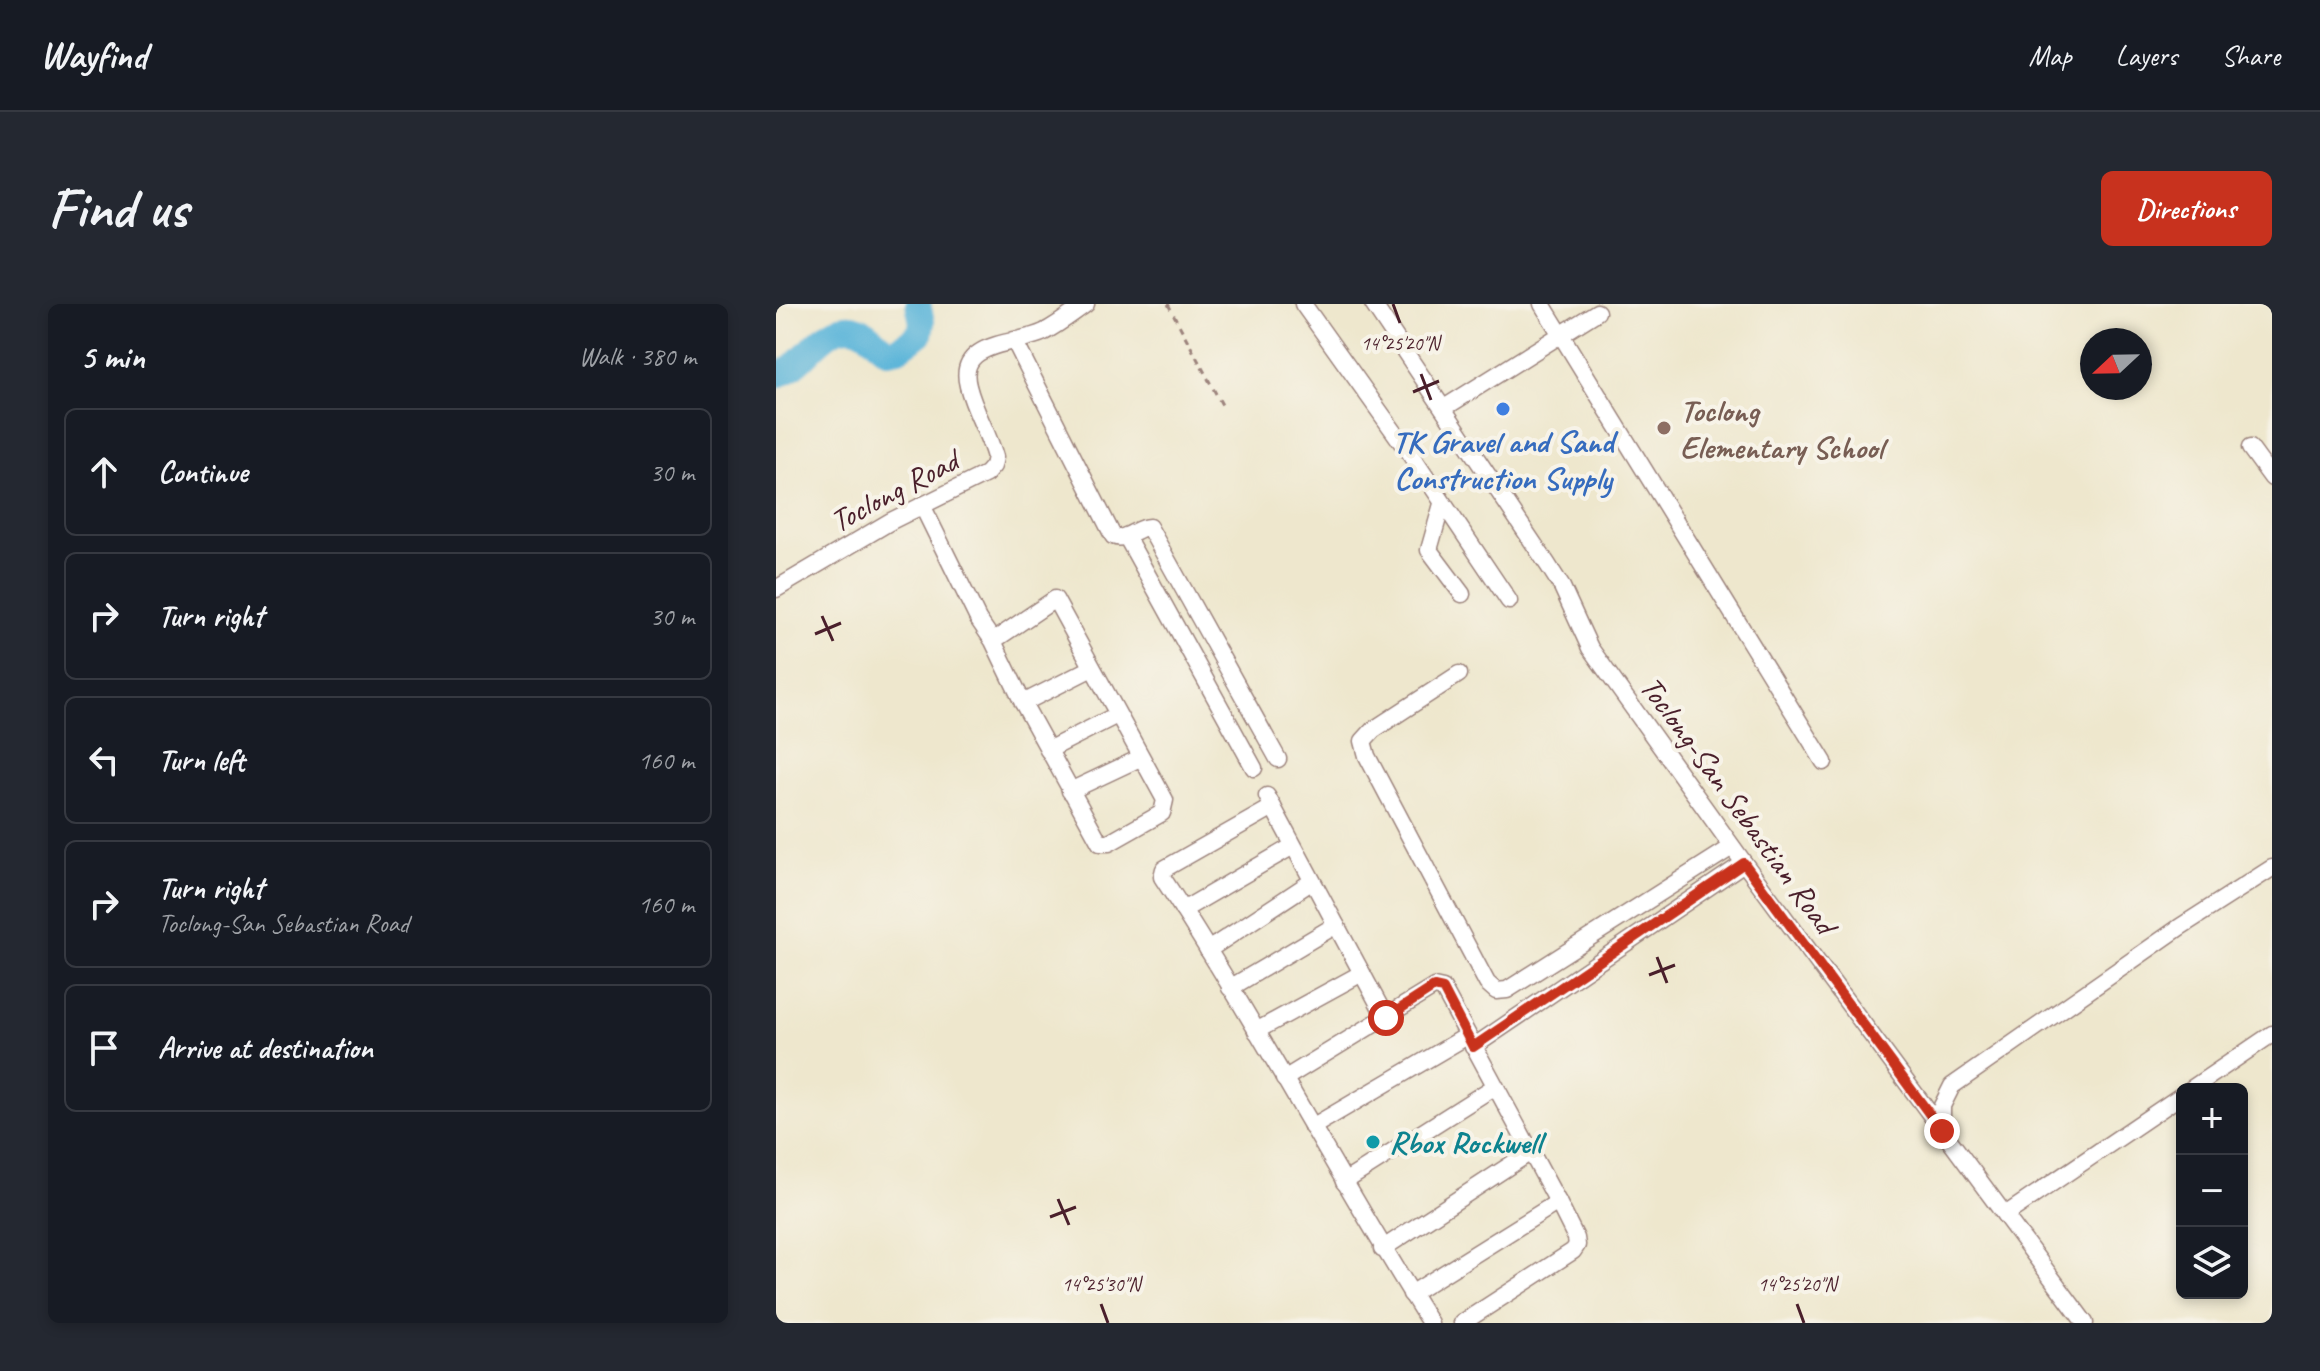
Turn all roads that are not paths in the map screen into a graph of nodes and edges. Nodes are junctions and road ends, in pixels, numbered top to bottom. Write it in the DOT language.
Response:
graph roads {
  1 [pos="1086,304"];
  2 [pos="1303,304"];
  3 [pos="1373,304"];
  4 [pos="1542,304"];
  5 [pos="1597,312"];
  6 [pos="1560,333"];
  7 [pos="1014,340"];
  8 [pos="1444,408"];
  9 [pos="2250,448"];
  10 [pos="2272,478"];
  11 [pos="1442,504"];
  12 [pos="922,505"];
  13 [pos="1126,536"];
  14 [pos="776,589"];
  15 [pos="1462,594"];
  16 [pos="1509,601"];
  17 [pos="993,641"];
  18 [pos="1092,668"];
  19 [pos="1459,674"];
  20 [pos="1023,703"];
  21 [pos="1117,715"];
  22 [pos="1048,750"];
  23 [pos="1140,758"];
  24 [pos="1278,759"];
  25 [pos="1824,762"];
  26 [pos="1254,768"];
  27 [pos="1070,791"];
  28 [pos="1293,846"];
  29 [pos="1732,847"];
  30 [pos="1744,863"];
  31 [pos="2272,868"];
  32 [pos="1311,882"];
  33 [pos="1183,910"];
  34 [pos="1336,925"];
  35 [pos="1208,950"];
  36 [pos="1362,973"];
  37 [pos="1230,988"];
  38 [pos="1386,1018"];
  39 [pos="1256,1031"];
  40 [pos="2272,1034"];
  41 [pos="1470,1041"];
  42 [pos="1284,1079"];
  43 [pos="2200,1083"];
  44 [pos="1494,1087"];
  45 [pos="2176,1099"];
  46 [pos="1312,1127"];
  47 [pos="1942,1131"];
  48 [pos="1529,1153"];
  49 [pos="1344,1182"];
  50 [pos="1558,1202"];
  51 [pos="2005,1215"];
  52 [pos="1382,1249"];
  53 [pos="1411,1294"];
  54 [pos="1430,1323"];
  55 [pos="1462,1323"];
  56 [pos="2085,1323"];
  1 -- 7 [label="street, Toclong Road"];
  2 -- 11 [label="street"];
  3 -- 8 [label="street, Toclong-San Sebastian Road"];
  4 -- 6 [label="street"];
  5 -- 6 [label="street"];
  6 -- 8 [label="street"];
  6 -- 25 [label="street"];
  7 -- 12 [label="street, Toclong Road"];
  7 -- 13 [label="street"];
  8 -- 29 [label="street, Toclong-San Sebastian Road"];
  9 -- 10 [label="street"];
  11 -- 15 [label="street"];
  11 -- 16 [label="street"];
  12 -- 14 [label="street, Toclong Road"];
  12 -- 17 [label="street"];
  13 -- 24 [label="street"];
  13 -- 26 [label="street"];
  17 -- 18 [label="street"];
  17 -- 20 [label="street"];
  18 -- 20 [label="street"];
  18 -- 21 [label="street"];
  19 -- 29 [label="street"];
  20 -- 22 [label="street"];
  21 -- 22 [label="street"];
  21 -- 23 [label="street"];
  22 -- 27 [label="street"];
  23 -- 27 [label="street"];
  23 -- 27 [label="street"];
  28 -- 32 [label="street"];
  28 -- 33 [label="street"];
  28 -- 33 [label="street"];
  29 -- 30 [label="street, Toclong-San Sebastian Road"];
  30 -- 41 [label="street"];
  30 -- 47 [label="street, Toclong-San Sebastian Road"];
  31 -- 47 [label="street"];
  32 -- 34 [label="street"];
  32 -- 35 [label="street"];
  33 -- 35 [label="street"];
  34 -- 36 [label="street"];
  34 -- 37 [label="street"];
  35 -- 37 [label="street"];
  36 -- 38 [label="street"];
  36 -- 39 [label="street"];
  37 -- 39 [label="street"];
  38 -- 41 [label="street"];
  38 -- 42 [label="street"];
  39 -- 42 [label="street"];
  40 -- 43 [label="street"];
  41 -- 44 [label="street"];
  41 -- 46 [label="street"];
  42 -- 46 [label="street"];
  44 -- 48 [label="street"];
  44 -- 49 [label="street"];
  45 -- 51 [label="street"];
  46 -- 49 [label="street"];
  47 -- 51 [label="street, Toclong-San Sebastian Road"];
  48 -- 50 [label="street"];
  48 -- 52 [label="street"];
  49 -- 52 [label="street"];
  50 -- 53 [label="street"];
  50 -- 55 [label="street"];
  51 -- 56 [label="street, Toclong-San Sebastian Road"];
  52 -- 53 [label="street"];
  53 -- 54 [label="street"];
}
